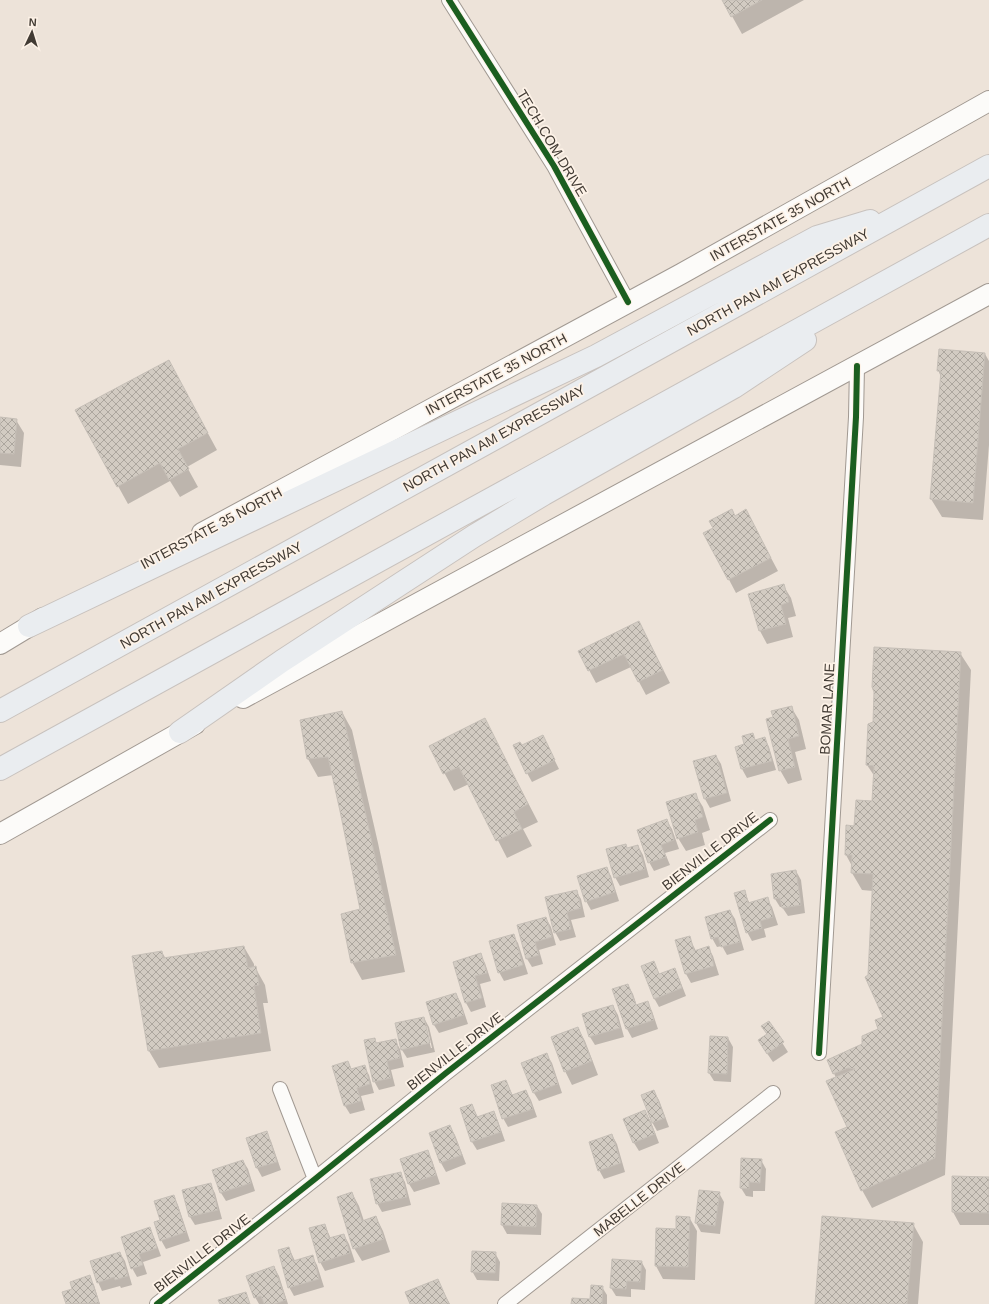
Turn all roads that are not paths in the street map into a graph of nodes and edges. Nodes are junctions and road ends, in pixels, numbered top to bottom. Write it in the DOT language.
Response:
graph roads {
  1 [pos="449,0"];
  2 [pos="989,101"];
  3 [pos="989,155"];
  4 [pos="983,169"];
  5 [pos="911,208"];
  6 [pos="989,225"];
  7 [pos="989,229"];
  8 [pos="951,246"];
  9 [pos="925,259"];
  10 [pos="989,294"];
  11 [pos="628,302"];
  12 [pos="857,366"];
  13 [pos="29,626"];
  14 [pos="0,644"];
  15 [pos="0,711"];
  16 [pos="180,732"];
  17 [pos="0,769"];
  18 [pos="770,820"];
  19 [pos="0,834"];
  20 [pos="819,1053"];
  21 [pos="280,1088"];
  22 [pos="773,1093"];
  23 [pos="315,1179"];
  24 [pos="157,1304"];
  25 [pos="505,1304"];
  1 -- 11 [label="street, TECH COM DRIVE"];
  2 -- 11 [label="main road, INTERSTATE 35 NORTH"];
  3 -- 4 [label="highway"];
  4 -- 5 [label="highway, NORTH PAN AM EXPRESSWAY"];
  5 -- 13 [label="highway"];
  5 -- 15 [label="highway, NORTH PAN AM EXPRESSWAY"];
  6 -- 8 [label="highway"];
  7 -- 8 [label="highway"];
  8 -- 9 [label="highway"];
  9 -- 16 [label="highway"];
  9 -- 17 [label="highway"];
  10 -- 12 [label="main road"];
  11 -- 13 [label="main road, INTERSTATE 35 NORTH"];
  12 -- 16 [label="main road"];
  12 -- 20 [label="street, BOMAR LANE"];
  13 -- 14 [label="main road, INTERSTATE 35 NORTH"];
  16 -- 19 [label="main road"];
  18 -- 23 [label="street, BIENVILLE DRIVE"];
  21 -- 23 [label="street"];
  22 -- 25 [label="street, MABELLE DRIVE"];
  23 -- 24 [label="street, BIENVILLE DRIVE"];
}
